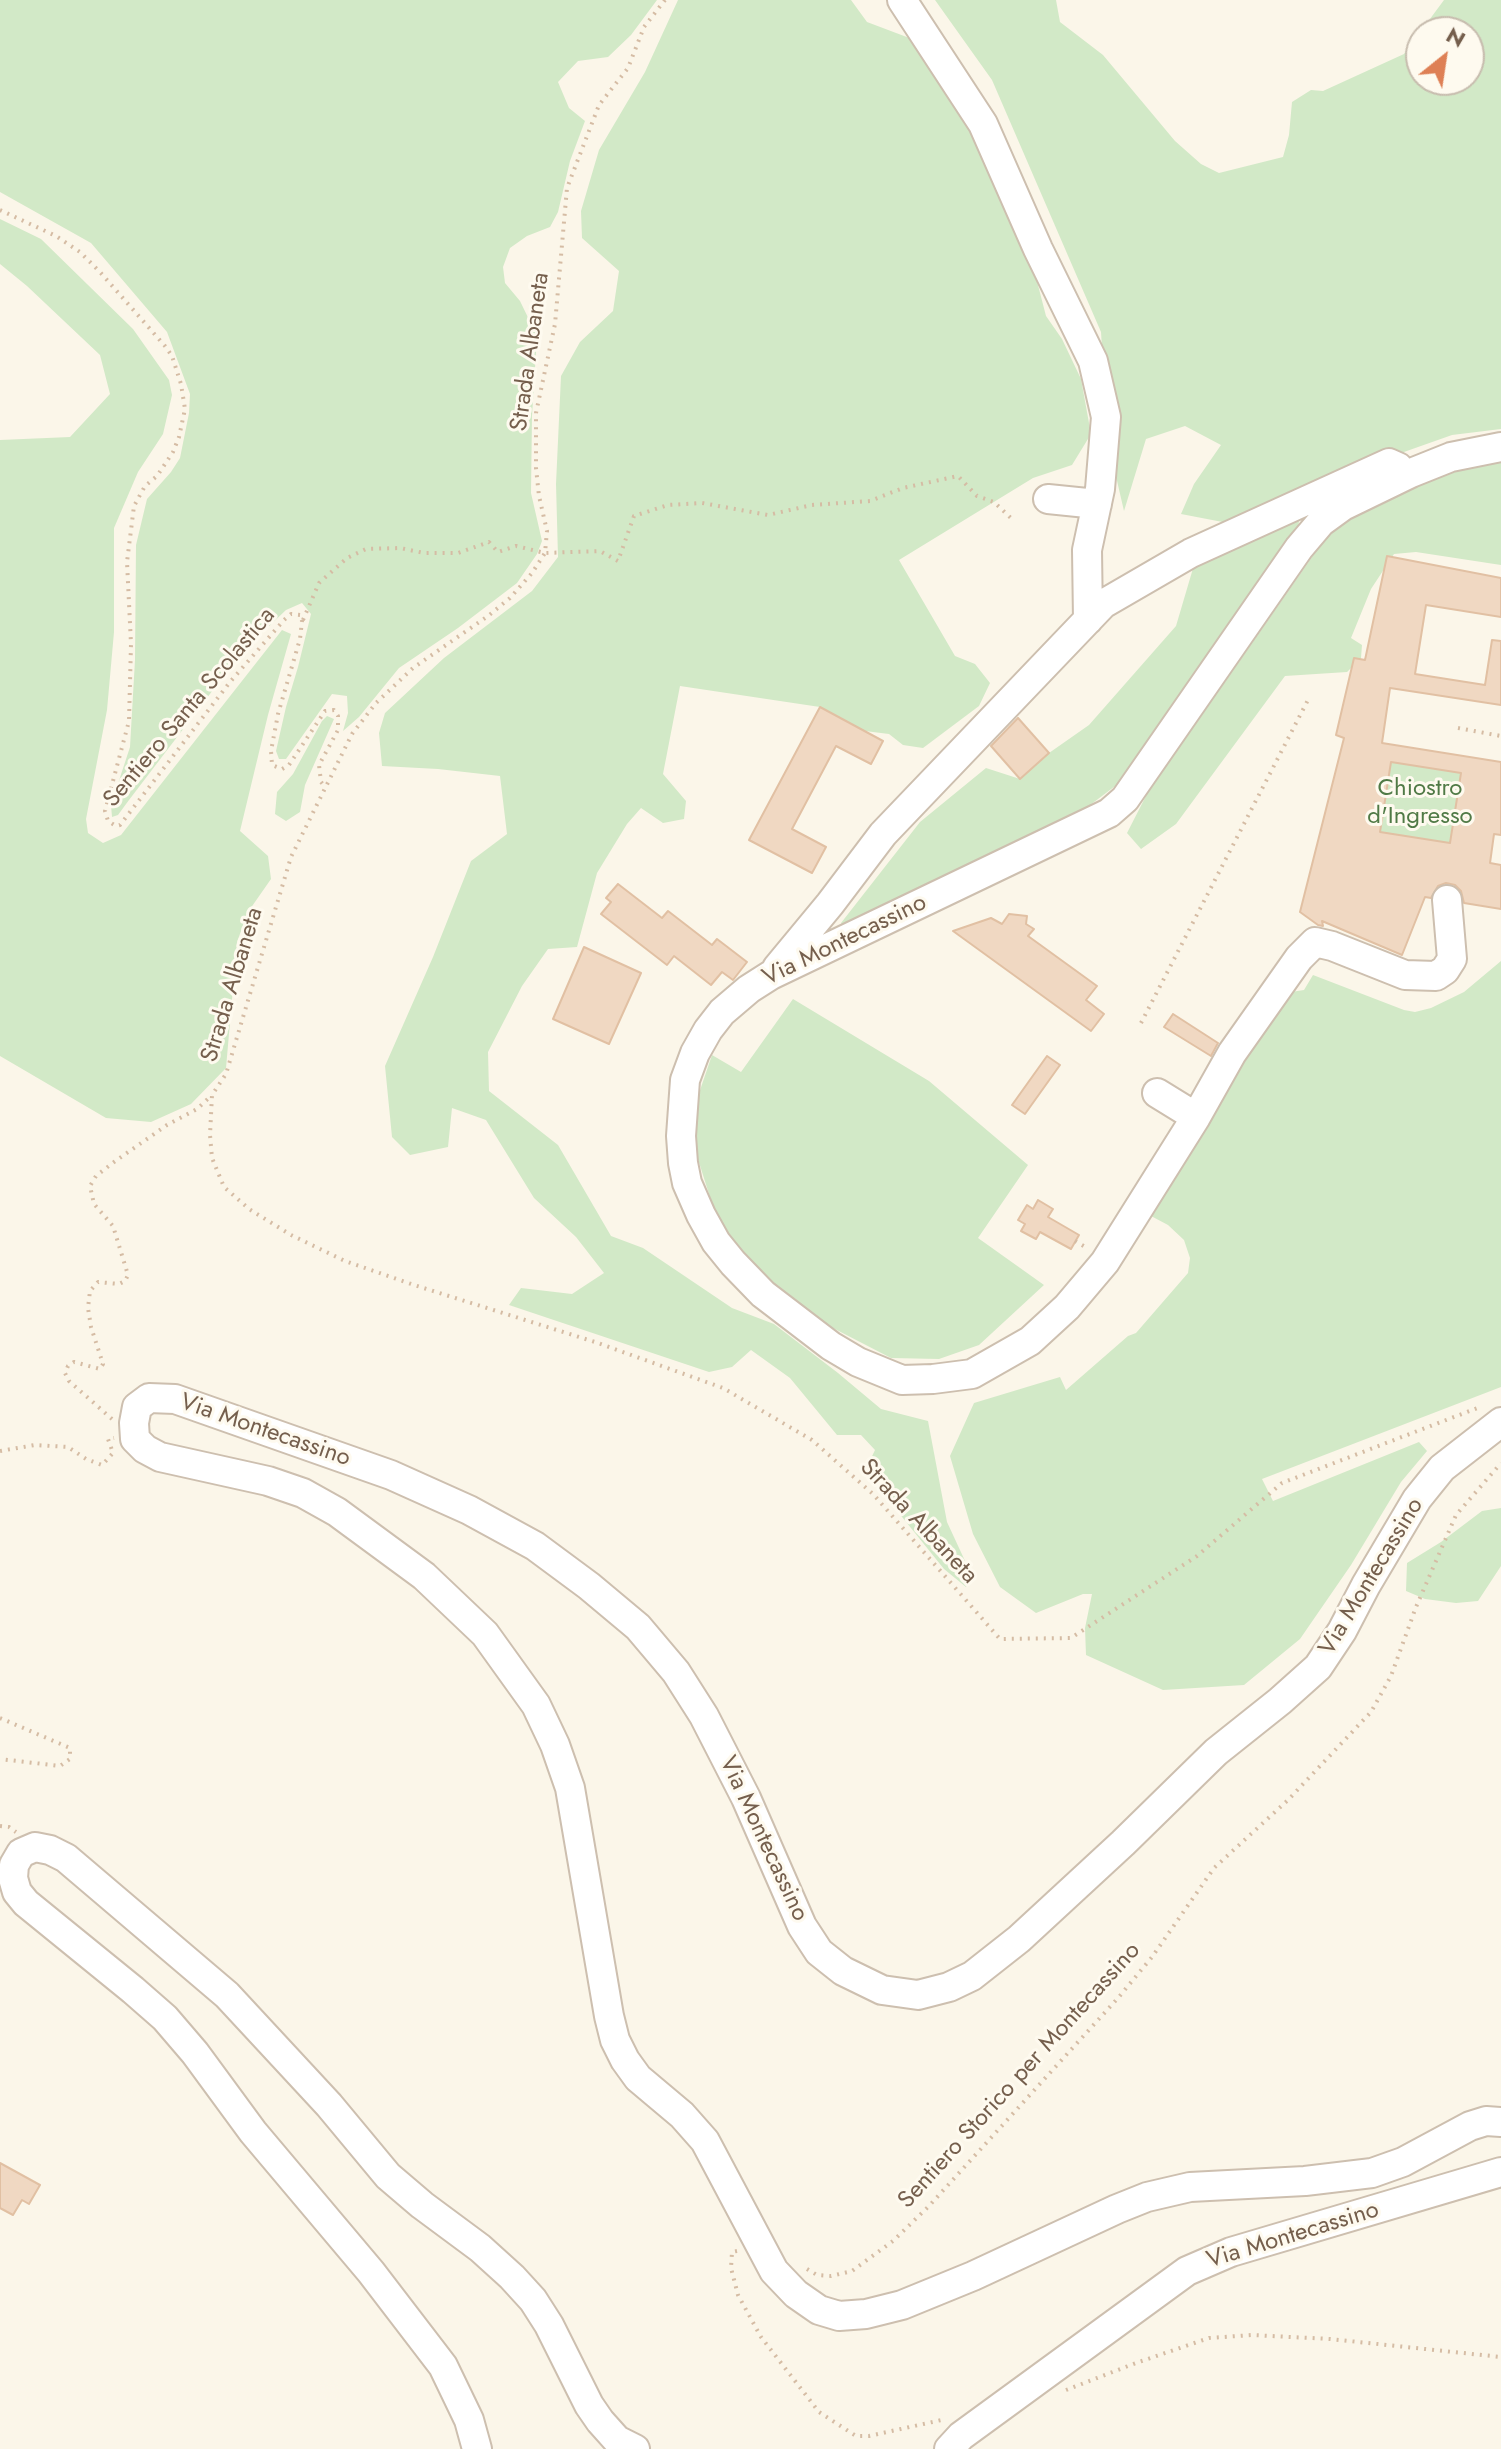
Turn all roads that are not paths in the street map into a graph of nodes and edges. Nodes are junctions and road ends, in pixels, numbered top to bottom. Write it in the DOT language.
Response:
graph roads {
  1 [pos="902,0"];
  2 [pos="1501,447"];
  3 [pos="1411,473"];
  4 [pos="1048,499"];
  5 [pos="1097,504"];
  6 [pos="1088,620"];
  7 [pos="1447,900"];
  8 [pos="771,975"];
  9 [pos="1157,1093"];
  10 [pos="1196,1117"];
  11 [pos="1494,1413"];
  12 [pos="1501,2122"];
  13 [pos="1501,2172"];
  14 [pos="477,2449"];
  15 [pos="635,2449"];
  16 [pos="949,2449"];
  1 -- 5 [label="street"];
  2 -- 3 [label="street, Via Montecassino"];
  3 -- 6 [label="street"];
  3 -- 8 [label="street, Via Montecassino"];
  4 -- 5 [label="street"];
  5 -- 6 [label="street"];
  6 -- 8 [label="street"];
  7 -- 10 [label="street, Via Montecassino"];
  8 -- 10 [label="street, Via Montecassino"];
  9 -- 10 [label="street"];
  11 -- 12 [label="street, Via Montecassino"];
  13 -- 16 [label="street, Via Montecassino"];
  14 -- 15 [label="street"];
}
